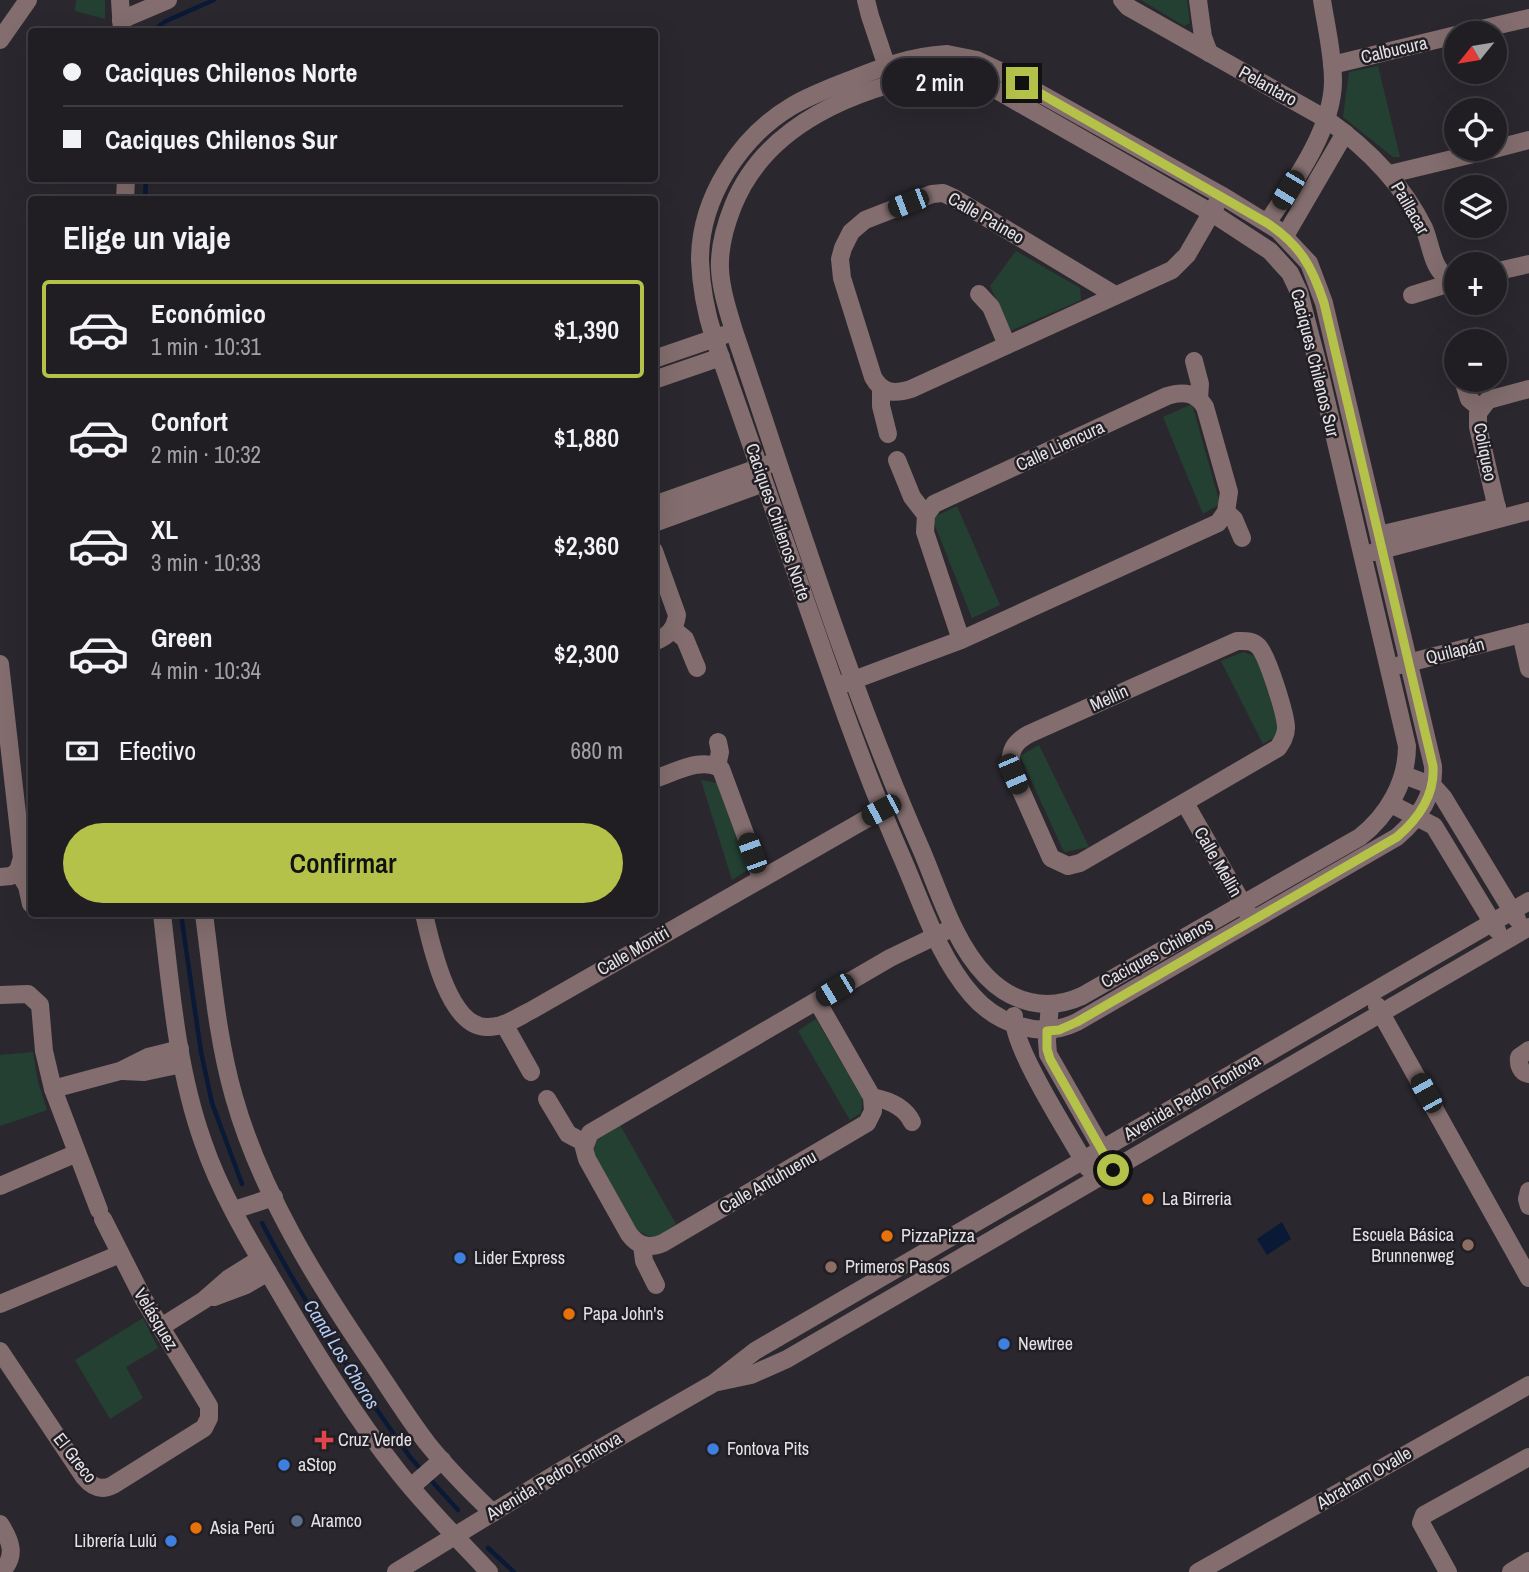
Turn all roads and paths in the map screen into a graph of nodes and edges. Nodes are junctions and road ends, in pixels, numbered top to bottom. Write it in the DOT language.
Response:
graph roads {
  1 [pos="28,0"];
  2 [pos="120,0"];
  3 [pos="866,0"];
  4 [pos="1122,0"];
  5 [pos="1198,0"];
  6 [pos="1322,0"];
  7 [pos="160,2"];
  8 [pos="8,16"];
  9 [pos="1529,18"];
  10 [pos="1507,23"];
  11 [pos="122,26"];
  12 [pos="1444,38"];
  13 [pos="0,40"];
  14 [pos="1209,53"];
  15 [pos="886,65"];
  16 [pos="1332,65"];
  17 [pos="893,84"];
  18 [pos="1326,119"];
  19 [pos="762,128"];
  20 [pos="1345,133"];
  21 [pos="1529,140"];
  22 [pos="775,144"];
  23 [pos="1507,146"];
  24 [pos="1444,161"];
  25 [pos="1390,174"];
  26 [pos="1221,195"];
  27 [pos="1212,213"];
  28 [pos="1267,223"];
  29 [pos="1284,236"];
  30 [pos="1529,264"];
  31 [pos="1507,269"];
  32 [pos="1444,273"];
  33 [pos="1444,284"];
  34 [pos="979,294"];
  35 [pos="1115,295"];
  36 [pos="1412,295"];
  37 [pos="734,331"];
  38 [pos="714,338"];
  39 [pos="1007,345"];
  40 [pos="721,357"];
  41 [pos="658,358"];
  42 [pos="1194,361"];
  43 [pos="658,379"];
  44 [pos="881,388"];
  45 [pos="1529,389"];
  46 [pos="1467,392"];
  47 [pos="1199,399"];
  48 [pos="1480,408"];
  49 [pos="888,434"];
  50 [pos="778,460"];
  51 [pos="897,460"];
  52 [pos="762,475"];
  53 [pos="658,504"];
  54 [pos="1529,510"];
  55 [pos="1226,512"];
  56 [pos="1498,512"];
  57 [pos="926,515"];
  58 [pos="658,521"];
  59 [pos="1242,538"];
  60 [pos="1381,542"];
  61 [pos="1362,555"];
  62 [pos="658,561"];
  63 [pos="673,629"];
  64 [pos="1525,633"];
  65 [pos="658,640"];
  66 [pos="961,640"];
  67 [pos="1410,662"];
  68 [pos="0,664"];
  69 [pos="697,668"];
  70 [pos="1389,668"];
  71 [pos="1529,669"];
  72 [pos="854,680"];
  73 [pos="835,687"];
  74 [pos="1,692"];
  75 [pos="718,742"];
  76 [pos="717,766"];
  77 [pos="1404,775"];
  78 [pos="658,778"];
  79 [pos="1433,786"];
  80 [pos="23,792"];
  81 [pos="900,801"];
  82 [pos="1185,803"];
  83 [pos="1391,804"];
  84 [pos="881,810"];
  85 [pos="1418,816"];
  86 [pos="18,871"];
  87 [pos="0,877"];
  88 [pos="761,877"];
  89 [pos="28,890"];
  90 [pos="1529,901"];
  91 [pos="1513,911"];
  92 [pos="1247,913"];
  93 [pos="162,917"];
  94 [pos="204,917"];
  95 [pos="425,917"];
  96 [pos="1492,922"];
  97 [pos="955,927"];
  98 [pos="1526,929"];
  99 [pos="936,935"];
  100 [pos="1504,942"];
  101 [pos="1370,993"];
  102 [pos="0,995"];
  103 [pos="1017,999"];
  104 [pos="817,1001"];
  105 [pos="1050,1004"];
  106 [pos="1381,1014"];
  107 [pos="1013,1023"];
  108 [pos="504,1024"];
  109 [pos="1047,1031"];
  110 [pos="1529,1049"];
  111 [pos="181,1057"];
  112 [pos="531,1072"];
  113 [pos="1529,1074"];
  114 [pos="53,1089"];
  115 [pos="872,1097"];
  116 [pos="547,1099"];
  117 [pos="912,1122"];
  118 [pos="585,1143"];
  119 [pos="1102,1149"];
  120 [pos="77,1153"];
  121 [pos="1084,1160"];
  122 [pos="1113,1170"];
  123 [pos="1095,1180"];
  124 [pos="0,1186"];
  125 [pos="1529,1192"];
  126 [pos="274,1197"];
  127 [pos="1529,1206"];
  128 [pos="234,1210"];
  129 [pos="642,1245"];
  130 [pos="120,1254"];
  131 [pos="264,1265"];
  132 [pos="1529,1278"];
  133 [pos="656,1285"];
  134 [pos="0,1304"];
  135 [pos="160,1327"];
  136 [pos="0,1351"];
  137 [pos="714,1382"];
  138 [pos="1529,1385"];
  139 [pos="209,1418"];
  140 [pos="1529,1457"];
  141 [pos="437,1464"];
  142 [pos="414,1484"];
  143 [pos="493,1513"];
  144 [pos="0,1524"];
  145 [pos="456,1535"];
  146 [pos="1529,1561"];
  147 [pos="1,1572"];
  148 [pos="396,1572"];
  149 [pos="489,1572"];
  150 [pos="1198,1572"];
  151 [pos="1448,1572"];
  152 [pos="1511,1572"];
  1 -- 8 [label="street"];
  2 -- 11 [label="street"];
  3 -- 15 [label="street"];
  4 -- 14 [label="street, Pelantaro"];
  5 -- 14 [label="street"];
  6 -- 16 [label="street"];
  7 -- 11 [label="street"];
  8 -- 13 [label="street"];
  9 -- 10 [label="street"];
  12 -- 16 [label="street, Calbucura"];
  14 -- 18 [label="street, Pelantaro"];
  15 -- 17 [label="street"];
  15 -- 19 [label="street, Caciques Chilenos Norte"];
  15 -- 26 [label="street, Caciques Chilenos Sur"];
  16 -- 18 [label="street"];
  17 -- 22 [label="street, Caciques Chilenos Norte"];
  17 -- 27 [label="street, Caciques Chilenos Sur"];
  18 -- 20 [label="street, Paillacar"];
  18 -- 28 [label="street"];
  19 -- 22 [label="street"];
  19 -- 38 [label="street, Caciques Chilenos Norte"];
  20 -- 25 [label="street, Paillacar"];
  20 -- 29 [label="street"];
  21 -- 23 [label="street, Paillacar"];
  22 -- 37 [label="street, Caciques Chilenos Norte"];
  24 -- 25 [label="street, Paillacar"];
  25 -- 32 [label="street, Paillacar"];
  26 -- 27 [label="street"];
  26 -- 28 [label="street, Caciques Chilenos Sur"];
  27 -- 35 [label="street"];
  27 -- 61 [label="street, Caciques Chilenos Sur"];
  28 -- 29 [label="street, Caciques Chilenos Sur"];
  29 -- 60 [label="street, Caciques Chilenos Sur"];
  30 -- 31 [label="street"];
  33 -- 36 [label="street, Paillacar"];
  34 -- 39 [label="street"];
  35 -- 39 [label="street"];
  35 -- 44 [label="street, Calle Paineo"];
  37 -- 38 [label="street"];
  37 -- 50 [label="street, Caciques Chilenos Norte"];
  38 -- 40 [label="street, Caciques Chilenos Norte"];
  38 -- 41 [label="street"];
  39 -- 44 [label="street"];
  40 -- 43 [label="street"];
  40 -- 52 [label="street, Caciques Chilenos Norte"];
  42 -- 47 [label="street"];
  44 -- 49 [label="street, Calle Paineo"];
  45 -- 48 [label="street, Coliqueo"];
  46 -- 48 [label="street"];
  47 -- 55 [label="street"];
  47 -- 57 [label="street, Calle Liencura"];
  48 -- 56 [label="street, Coliqueo"];
  50 -- 52 [label="street"];
  50 -- 72 [label="street, Caciques Chilenos Norte"];
  51 -- 57 [label="street"];
  52 -- 53 [label="street"];
  52 -- 58 [label="street"];
  52 -- 73 [label="street, Caciques Chilenos Norte"];
  54 -- 56 [label="street"];
  55 -- 59 [label="street"];
  55 -- 66 [label="street"];
  56 -- 60 [label="street"];
  57 -- 66 [label="street"];
  60 -- 61 [label="street"];
  60 -- 67 [label="street, Caciques Chilenos Sur"];
  61 -- 70 [label="street, Caciques Chilenos Sur"];
  62 -- 63 [label="street"];
  63 -- 65 [label="street"];
  63 -- 69 [label="street"];
  64 -- 67 [label="street, Quilapán"];
  64 -- 71 [label="street, Quilapán"];
  66 -- 72 [label="street"];
  67 -- 70 [label="street, Quilapán"];
  67 -- 79 [label="street, Caciques Chilenos Sur"];
  68 -- 74 [label="street"];
  70 -- 77 [label="street, Caciques Chilenos Sur"];
  72 -- 73 [label="street"];
  72 -- 81 [label="street, Caciques Chilenos Norte"];
  73 -- 84 [label="street, Caciques Chilenos Norte"];
  74 -- 80 [label="street"];
  75 -- 76 [label="street"];
  76 -- 78 [label="street"];
  76 -- 88 [label="street"];
  77 -- 79 [label="street"];
  77 -- 83 [label="street, Caciques Chilenos Sur"];
  79 -- 85 [label="street, Caciques Chilenos"];
  79 -- 91 [label="street"];
  80 -- 86 [label="street"];
  81 -- 84 [label="street, Calle Montri"];
  81 -- 97 [label="street, Caciques Chilenos Norte"];
  82 -- 82 [label="street, Mellin"];
  82 -- 92 [label="street, Calle Mellin"];
  83 -- 85 [label="street"];
  83 -- 92 [label="street, Caciques Chilenos"];
  84 -- 88 [label="street, Calle Montri"];
  84 -- 99 [label="street, Caciques Chilenos Norte"];
  85 -- 92 [label="street, Caciques Chilenos"];
  85 -- 96 [label="street"];
  86 -- 87 [label="street"];
  86 -- 89 [label="street"];
  88 -- 108 [label="street, Calle Montri"];
  90 -- 91 [label="street, Avenida Pedro Fontova"];
  91 -- 96 [label="street, Avenida Pedro Fontova"];
  91 -- 98 [label="street"];
  92 -- 105 [label="street, Caciques Chilenos"];
  92 -- 109 [label="street, Caciques Chilenos"];
  93 -- 111 [label="street"];
  94 -- 126 [label="street"];
  95 -- 108 [label="street"];
  96 -- 100 [label="street"];
  96 -- 101 [label="street, Avenida Pedro Fontova"];
  97 -- 99 [label="street"];
  97 -- 103 [label="street, Caciques Chilenos Norte"];
  98 -- 100 [label="street, Avenida Pedro Fontova"];
  99 -- 104 [label="street"];
  99 -- 107 [label="street, Caciques Chilenos Norte"];
  100 -- 106 [label="street, Avenida Pedro Fontova"];
  101 -- 106 [label="street"];
  101 -- 119 [label="street, Avenida Pedro Fontova"];
  102 -- 114 [label="street, Velásquez"];
  103 -- 105 [label="street, Caciques Chilenos"];
  103 -- 107 [label="street"];
  104 -- 115 [label="street"];
  104 -- 118 [label="street"];
  105 -- 109 [label="street"];
  106 -- 122 [label="street, Avenida Pedro Fontova"];
  106 -- 132 [label="street"];
  107 -- 109 [label="street, Caciques Chilenos Norte"];
  107 -- 121 [label="street"];
  108 -- 112 [label="street"];
  109 -- 119 [label="street"];
  110 -- 113 [label="street"];
  111 -- 114 [label="street"];
  111 -- 128 [label="street"];
  114 -- 120 [label="street, Velásquez"];
  115 -- 117 [label="street"];
  115 -- 129 [label="street, Calle Antuhuenu"];
  116 -- 118 [label="street"];
  118 -- 129 [label="street"];
  119 -- 121 [label="street, Avenida Pedro Fontova"];
  119 -- 122 [label="street"];
  120 -- 124 [label="street"];
  120 -- 130 [label="street, Velásquez"];
  121 -- 123 [label="street"];
  121 -- 137 [label="street, Avenida Pedro Fontova"];
  122 -- 123 [label="street, Avenida Pedro Fontova"];
  123 -- 137 [label="street, Avenida Pedro Fontova"];
  125 -- 127 [label="street"];
  126 -- 128 [label="street"];
  126 -- 141 [label="street"];
  128 -- 131 [label="street"];
  129 -- 133 [label="street"];
  130 -- 134 [label="street"];
  130 -- 135 [label="street, Velásquez"];
  131 -- 135 [label="street"];
  131 -- 142 [label="street"];
  135 -- 139 [label="street, Velásquez"];
  136 -- 139 [label="street, El Greco"];
  137 -- 143 [label="street, Avenida Pedro Fontova"];
  138 -- 150 [label="street, Abraham Ovalle"];
  140 -- 151 [label="street"];
  141 -- 142 [label="street"];
  141 -- 143 [label="street"];
  142 -- 145 [label="street"];
  143 -- 145 [label="street, Avenida Pedro Fontova"];
  144 -- 147 [label="street"];
  145 -- 148 [label="street, Avenida Pedro Fontova"];
  145 -- 149 [label="street"];
  146 -- 152 [label="street"];
}
